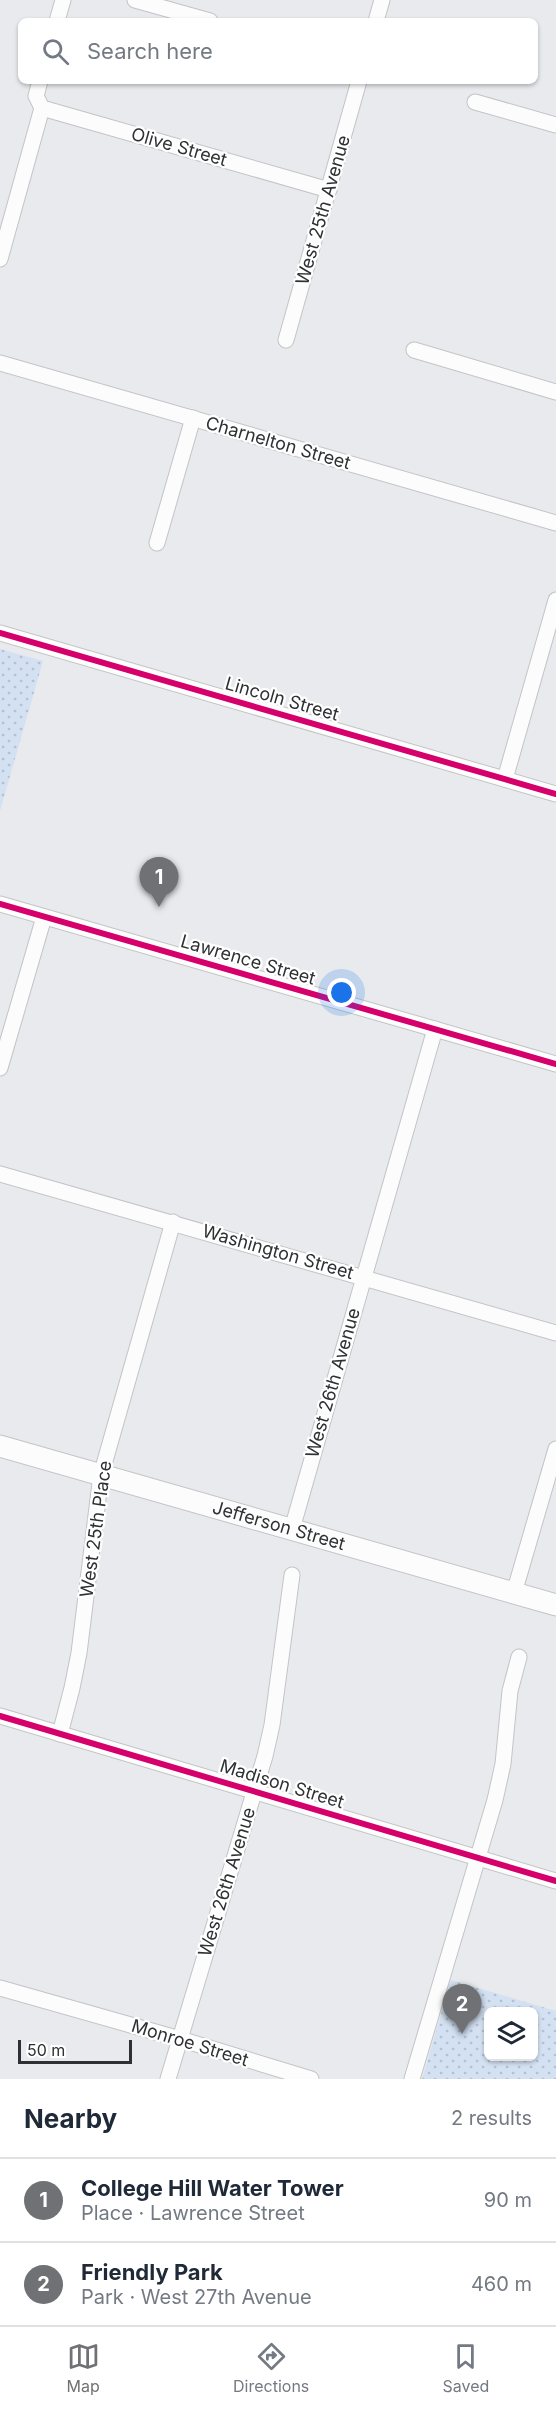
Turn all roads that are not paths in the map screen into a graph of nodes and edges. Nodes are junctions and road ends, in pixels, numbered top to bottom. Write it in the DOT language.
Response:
graph roads {
  1 [pos="63,0"];
  2 [pos="135,0"];
  3 [pos="382,0"];
  4 [pos="58,18"];
  5 [pos="199,18"];
  6 [pos="377,18"];
  7 [pos="358,84"];
  8 [pos="39,95"];
  9 [pos="475,102"];
  10 [pos="556,125"];
  11 [pos="329,190"];
  12 [pos="0,259"];
  13 [pos="286,339"];
  14 [pos="414,350"];
  15 [pos="0,363"];
  16 [pos="556,392"];
  17 [pos="193,418"];
  18 [pos="556,523"];
  19 [pos="157,543"];
  20 [pos="556,600"];
  21 [pos="0,633"];
  22 [pos="505,779"];
  23 [pos="556,794"];
  24 [pos="0,904"];
  25 [pos="44,917"];
  26 [pos="435,1029"];
  27 [pos="556,1064"];
  28 [pos="0,1068"];
  29 [pos="0,1174"];
  30 [pos="173,1222"];
  31 [pos="363,1277"];
  32 [pos="556,1333"];
  33 [pos="0,1446"];
  34 [pos="556,1449"];
  35 [pos="101,1475"];
  36 [pos="292,1529"];
  37 [pos="292,1575"];
  38 [pos="514,1593"];
  39 [pos="556,1605"];
  40 [pos="519,1657"];
  41 [pos="0,1716"];
  42 [pos="60,1734"];
  43 [pos="254,1791"];
  44 [pos="476,1858"];
  45 [pos="556,1881"];
  46 [pos="0,1988"];
  47 [pos="180,2039"];
  48 [pos="168,2079"];
  49 [pos="311,2079"];
  50 [pos="412,2079"];
  1 -- 4 [label="street"];
  2 -- 5 [label="street"];
  3 -- 6 [label="street"];
  7 -- 11 [label="street, West 25th Avenue"];
  8 -- 11 [label="street, Olive Street"];
  8 -- 12 [label="street"];
  9 -- 10 [label="street"];
  11 -- 13 [label="street, West 25th Avenue"];
  14 -- 16 [label="street"];
  15 -- 17 [label="street, Charnelton Street"];
  17 -- 18 [label="street, Charnelton Street"];
  17 -- 19 [label="street"];
  20 -- 22 [label="street"];
  21 -- 22 [label="street, Lincoln Street"];
  22 -- 23 [label="street, Lincoln Street"];
  24 -- 25 [label="street, Lawrence Street"];
  25 -- 26 [label="street, Lawrence Street"];
  25 -- 28 [label="street"];
  26 -- 27 [label="street, Lawrence Street"];
  26 -- 31 [label="street, West 26th Avenue"];
  29 -- 30 [label="street, Washington Street"];
  30 -- 31 [label="street, Washington Street"];
  30 -- 35 [label="street, West 25th Place"];
  31 -- 32 [label="street, Washington Street"];
  31 -- 36 [label="street, West 26th Avenue"];
  33 -- 35 [label="street, Jefferson Street"];
  34 -- 38 [label="street"];
  35 -- 36 [label="street, Jefferson Street"];
  35 -- 42 [label="street, West 25th Place"];
  36 -- 38 [label="street, Jefferson Street"];
  37 -- 43 [label="street, West 26th Avenue"];
  38 -- 39 [label="street, Jefferson Street"];
  40 -- 44 [label="street"];
  41 -- 42 [label="street, Madison Street"];
  42 -- 43 [label="street, Madison Street"];
  43 -- 44 [label="street, Madison Street"];
  43 -- 47 [label="street, West 26th Avenue"];
  44 -- 45 [label="street, Madison Street"];
  44 -- 50 [label="street"];
  46 -- 47 [label="street, Monroe Street"];
  47 -- 48 [label="street, West 26th Avenue"];
  47 -- 49 [label="street, Monroe Street"];
}
